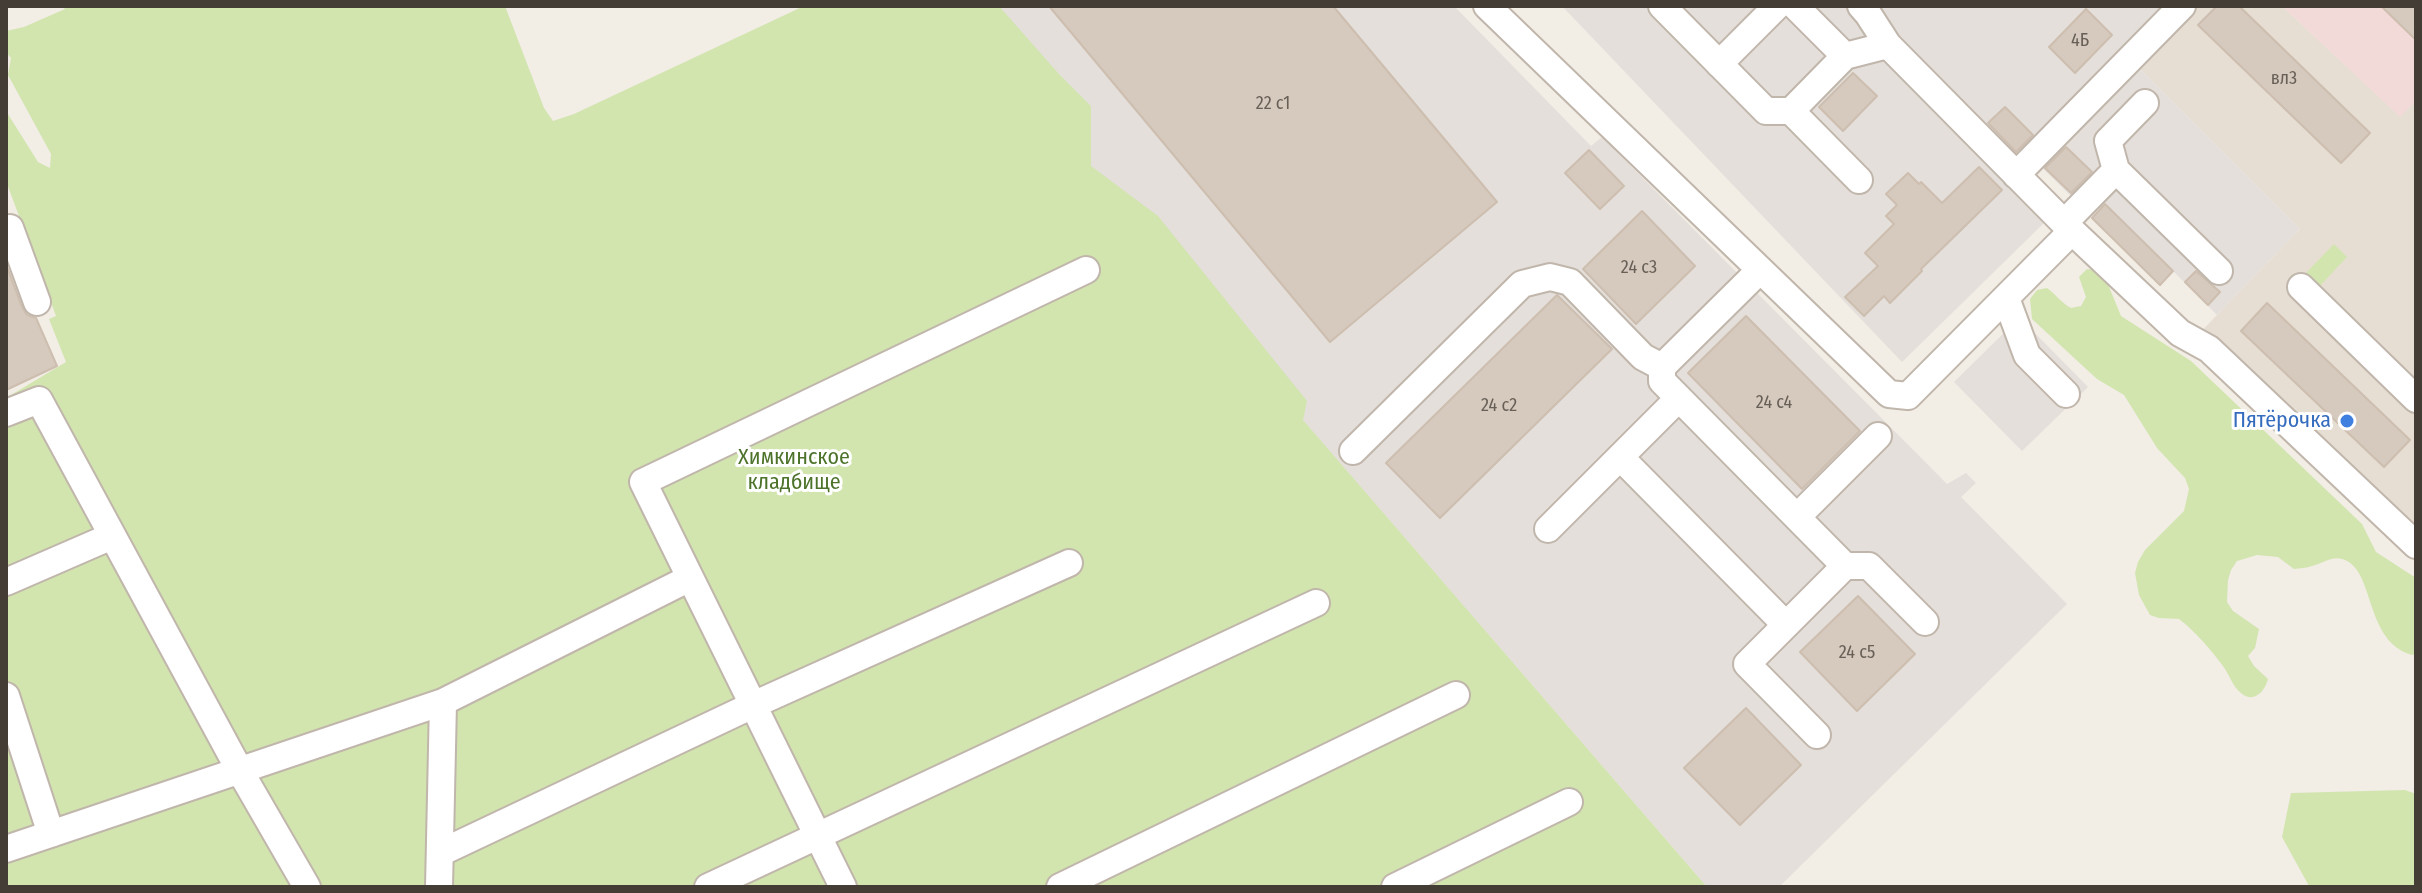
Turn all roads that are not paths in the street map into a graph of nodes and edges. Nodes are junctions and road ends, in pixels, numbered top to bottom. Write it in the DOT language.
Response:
graph roads {
  1 [pos="1487,6"];
  2 [pos="1662,6"];
  3 [pos="1777,6"];
  4 [pos="1795,6"];
  5 [pos="1861,6"];
  6 [pos="2182,6"];
  7 [pos="1888,45"];
  8 [pos="1845,56"];
  9 [pos="1719,64"];
  10 [pos="2145,103"];
  11 [pos="1791,111"];
  12 [pos="2116,170"];
  13 [pos="2016,175"];
  14 [pos="1859,180"];
  15 [pos="2068,227"];
  16 [pos="6,230"];
  17 [pos="1086,270"];
  18 [pos="1759,271"];
  19 [pos="2219,271"];
  20 [pos="2301,287"];
  21 [pos="2006,298"];
  22 [pos="37,302"];
  23 [pos="1662,367"];
  24 [pos="2066,394"];
  25 [pos="1679,398"];
  26 [pos="2416,399"];
  27 [pos="6,413"];
  28 [pos="1878,436"];
  29 [pos="1353,451"];
  30 [pos="1620,457"];
  31 [pos="1797,517"];
  32 [pos="1548,529"];
  33 [pos="112,536"];
  34 [pos="2416,545"];
  35 [pos="1069,563"];
  36 [pos="1845,566"];
  37 [pos="690,578"];
  38 [pos="6,582"];
  39 [pos="1316,603"];
  40 [pos="1925,622"];
  41 [pos="1786,625"];
  42 [pos="1456,695"];
  43 [pos="6,696"];
  44 [pos="443,702"];
  45 [pos="753,705"];
  46 [pos="1817,735"];
  47 [pos="240,771"];
  48 [pos="1569,802"];
  49 [pos="51,834"];
  50 [pos="818,837"];
  51 [pos="6,849"];
  52 [pos="440,853"];
  53 [pos="307,887"];
  54 [pos="439,887"];
  55 [pos="708,887"];
  56 [pos="843,887"];
  57 [pos="1060,887"];
  58 [pos="1395,887"];
  1 -- 18 [label="street"];
  2 -- 9 [label="street"];
  3 -- 9 [label="street"];
  4 -- 8 [label="street"];
  5 -- 7 [label="street"];
  6 -- 13 [label="street"];
  7 -- 8 [label="street"];
  7 -- 13 [label="street"];
  8 -- 11 [label="street"];
  9 -- 11 [label="street"];
  10 -- 12 [label="street"];
  11 -- 14 [label="street"];
  12 -- 15 [label="street"];
  12 -- 19 [label="street"];
  13 -- 15 [label="street"];
  15 -- 21 [label="street"];
  15 -- 34 [label="street"];
  16 -- 22 [label="street"];
  17 -- 37 [label="street"];
  18 -- 21 [label="street"];
  18 -- 23 [label="street"];
  20 -- 26 [label="street"];
  21 -- 24 [label="street"];
  23 -- 25 [label="street"];
  23 -- 29 [label="street"];
  25 -- 30 [label="street"];
  25 -- 31 [label="street"];
  27 -- 33 [label="street"];
  28 -- 31 [label="street"];
  30 -- 32 [label="street"];
  30 -- 41 [label="street"];
  31 -- 36 [label="street"];
  33 -- 38 [label="street"];
  33 -- 47 [label="street"];
  35 -- 45 [label="street"];
  36 -- 40 [label="street"];
  36 -- 41 [label="street"];
  37 -- 44 [label="street"];
  37 -- 45 [label="street"];
  39 -- 50 [label="street"];
  41 -- 46 [label="street"];
  42 -- 57 [label="street"];
  43 -- 49 [label="street"];
  44 -- 47 [label="street"];
  44 -- 52 [label="street"];
  45 -- 50 [label="street"];
  45 -- 52 [label="street"];
  47 -- 49 [label="street"];
  47 -- 53 [label="street"];
  48 -- 58 [label="street"];
  49 -- 51 [label="street"];
  50 -- 55 [label="street"];
  50 -- 56 [label="street"];
  52 -- 54 [label="street"];
}
